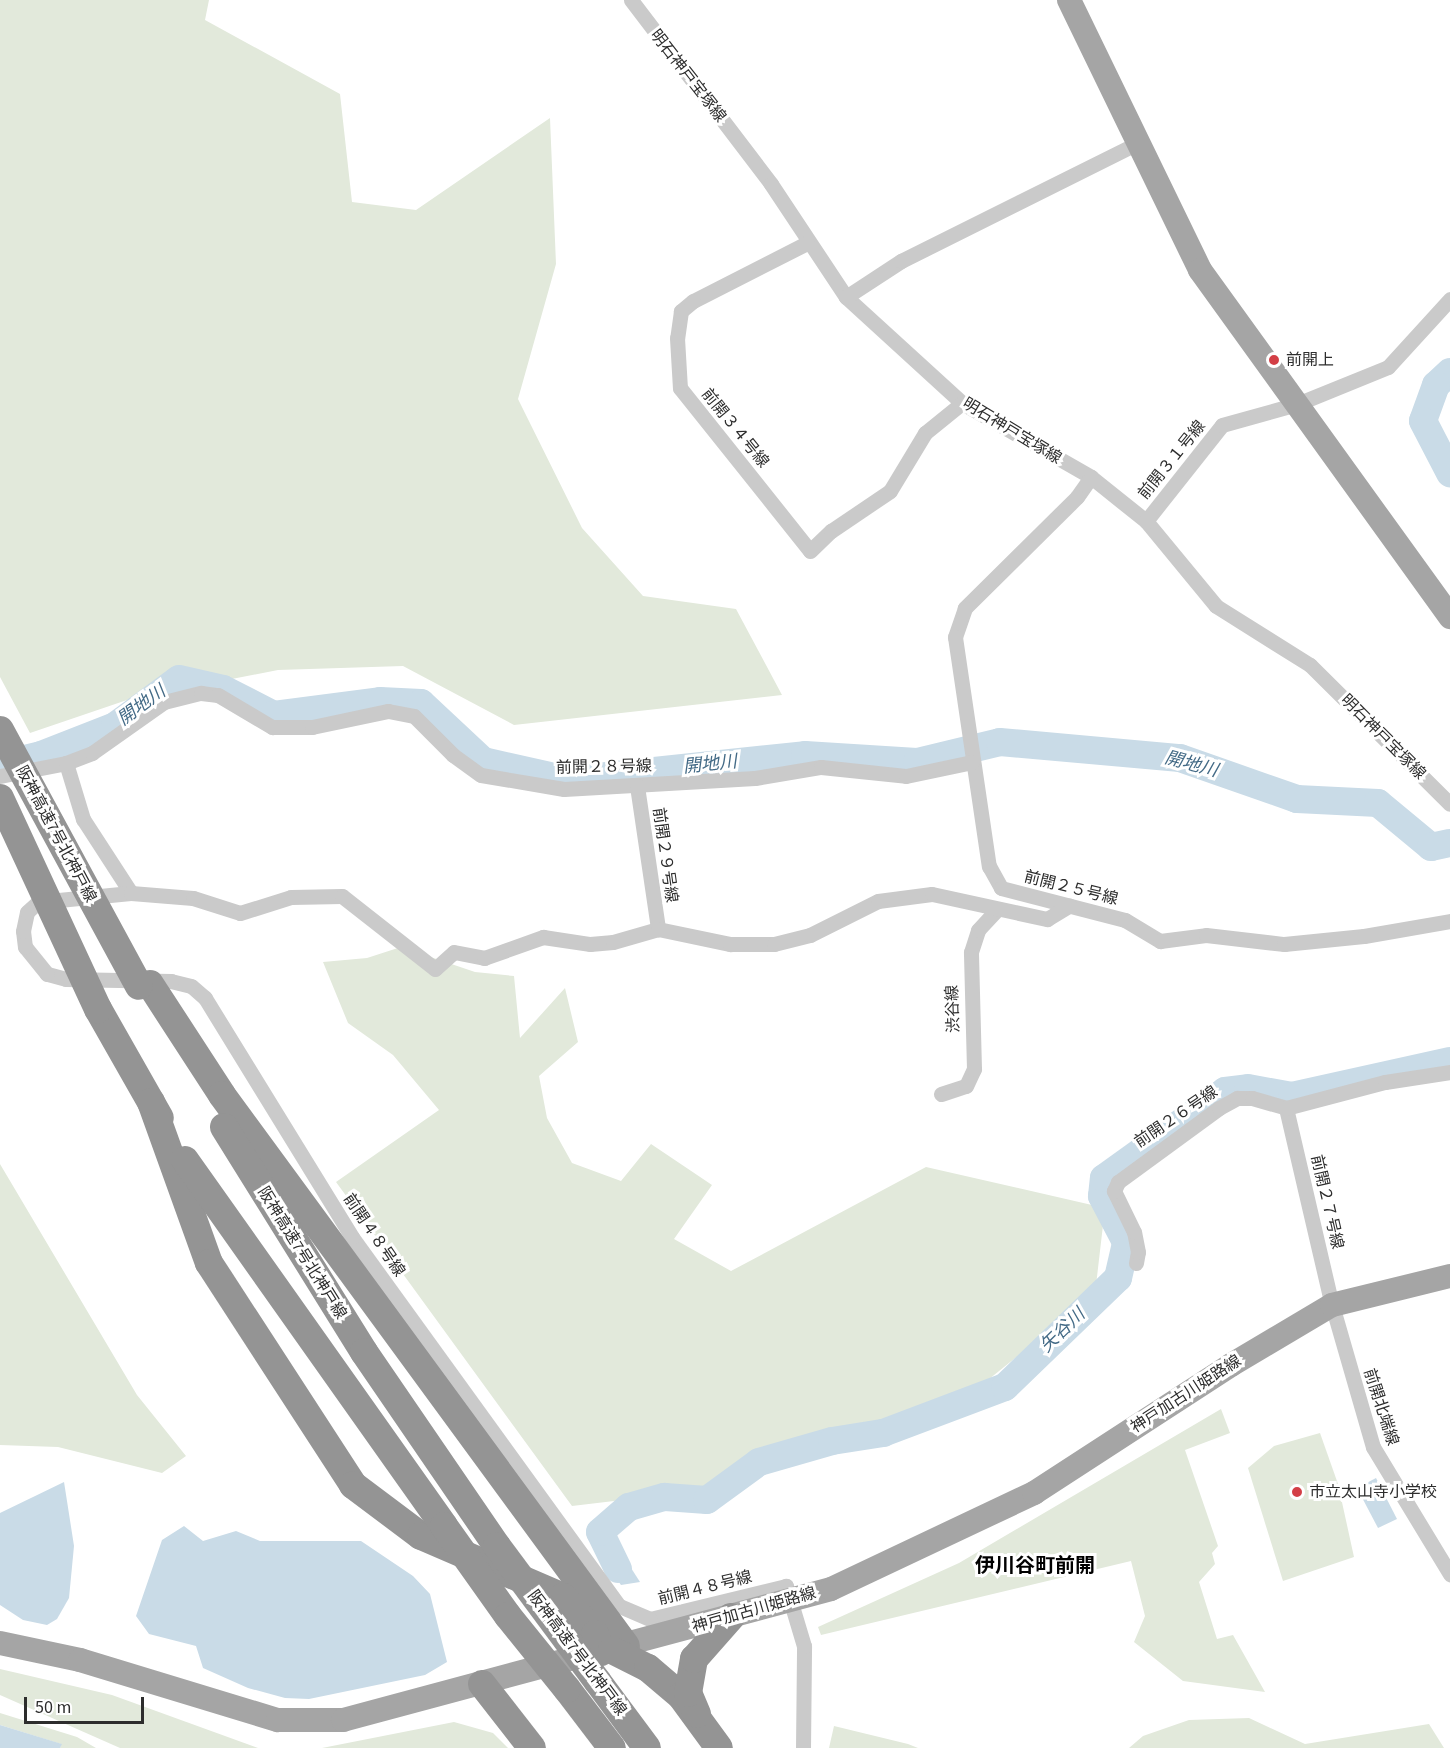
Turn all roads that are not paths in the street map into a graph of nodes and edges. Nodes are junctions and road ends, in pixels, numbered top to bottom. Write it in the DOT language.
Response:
graph roads {
  1 [pos="631,0"];
  2 [pos="1068,0"];
  3 [pos="1140,142"];
  4 [pos="807,243"];
  5 [pos="846,297"];
  6 [pos="1450,299"];
  7 [pos="962,403"];
  8 [pos="1297,404"];
  9 [pos="1091,477"];
  10 [pos="1146,521"];
  11 [pos="1450,617"];
  12 [pos="0,730"];
  13 [pos="972,762"];
  14 [pos="66,763"];
  15 [pos="0,776"];
  16 [pos="637,786"];
  17 [pos="0,798"];
  18 [pos="1450,804"];
  19 [pos="131,893"];
  20 [pos="1069,906"];
  21 [pos="996,911"];
  22 [pos="1450,921"];
  23 [pos="658,929"];
  24 [pos="144,985"];
  25 [pos="1450,1072"];
  26 [pos="941,1094"];
  27 [pos="151,1102"];
  28 [pos="1286,1108"];
  29 [pos="1136,1263"];
  30 [pos="1450,1276"];
  31 [pos="1332,1305"];
  32 [pos="1450,1574"];
  33 [pos="790,1600"];
  34 [pos="732,1617"];
  35 [pos="0,1643"];
  36 [pos="613,1649"];
  37 [pos="483,1684"];
  38 [pos="562,1690"];
  39 [pos="702,1725"];
  40 [pos="532,1748"];
  41 [pos="597,1748"];
  42 [pos="612,1748"];
  43 [pos="647,1748"];
  44 [pos="719,1748"];
  45 [pos="803,1748"];
  1 -- 4 [label="street, 明石神戸宝塚線"];
  2 -- 3 [label="main road"];
  3 -- 5 [label="street"];
  3 -- 8 [label="main road"];
  4 -- 5 [label="street, 明石神戸宝塚線"];
  4 -- 7 [label="street, 前開３４号線"];
  5 -- 7 [label="street, 明石神戸宝塚線"];
  6 -- 8 [label="street, 前開３１号線"];
  7 -- 9 [label="street, 明石神戸宝塚線"];
  8 -- 10 [label="street, 前開３１号線"];
  8 -- 11 [label="main road"];
  9 -- 10 [label="street, 明石神戸宝塚線"];
  9 -- 13 [label="street, 前開２５号線"];
  10 -- 18 [label="street, 明石神戸宝塚線"];
  12 -- 24 [label="highway, 阪神高速7号北神戸線, bridge"];
  13 -- 16 [label="street, 前開２８号線"];
  13 -- 20 [label="street, 前開２５号線"];
  14 -- 15 [label="street, 前開２８号線"];
  14 -- 16 [label="street, 前開２８号線"];
  14 -- 19 [label="street"];
  16 -- 23 [label="street, 前開２９号線"];
  17 -- 27 [label="highway, 阪神高速7号北神戸線, bridge"];
  19 -- 23 [label="street"];
  19 -- 33 [label="street, 前開４８号線"];
  20 -- 21 [label="street"];
  20 -- 22 [label="street, 前開２５号線"];
  21 -- 23 [label="street"];
  21 -- 26 [label="street, 渋谷線"];
  24 -- 36 [label="highway"];
  24 -- 43 [label="highway, 阪神高速7号北神戸線, bridge"];
  25 -- 28 [label="street"];
  27 -- 36 [label="highway"];
  27 -- 38 [label="highway, 阪神高速7号北神戸線, bridge"];
  28 -- 29 [label="street, 前開２６号線"];
  28 -- 31 [label="street, 前開２７号線"];
  30 -- 31 [label="main road, 神戸加古川姫路線"];
  31 -- 32 [label="street, 前開北端線"];
  31 -- 33 [label="main road, 神戸加古川姫路線"];
  33 -- 34 [label="main road, 神戸加古川姫路線"];
  33 -- 45 [label="street"];
  34 -- 36 [label="main road, 神戸加古川姫路線"];
  34 -- 39 [label="highway"];
  35 -- 37 [label="main road, 神戸加古川姫路線"];
  36 -- 37 [label="main road, 神戸加古川姫路線"];
  36 -- 39 [label="highway"];
  37 -- 40 [label="highway"];
  38 -- 41 [label="highway"];
  38 -- 42 [label="highway, 阪神高速7号北神戸線"];
  39 -- 44 [label="highway"];
}
